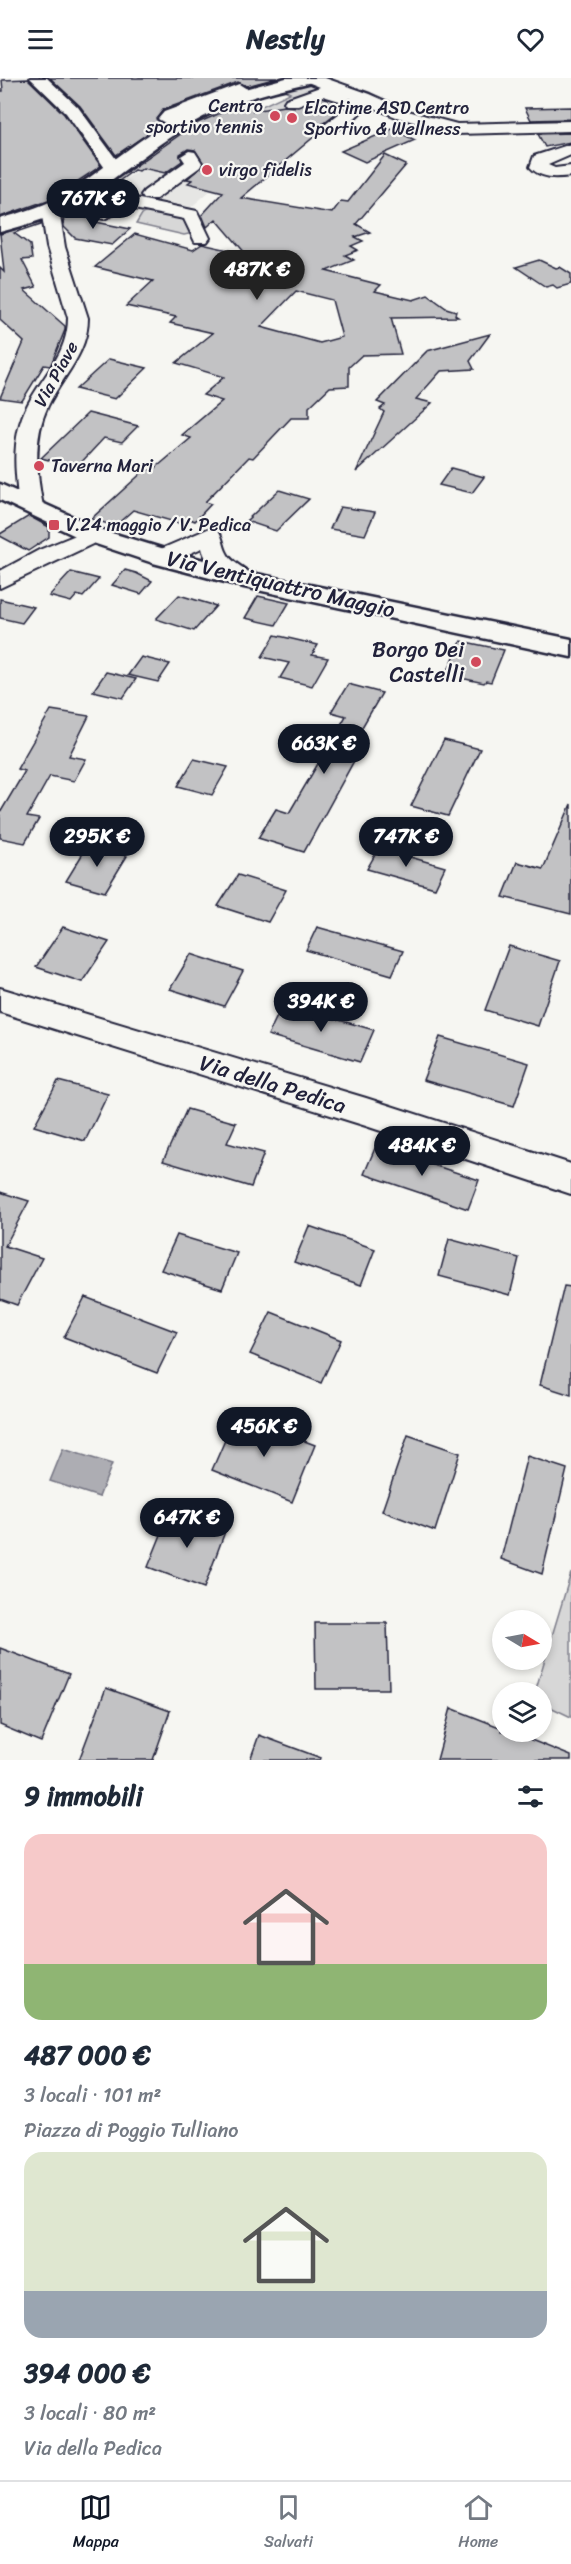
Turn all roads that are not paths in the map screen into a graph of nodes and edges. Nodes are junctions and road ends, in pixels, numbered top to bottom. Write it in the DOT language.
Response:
graph roads {
  1 [pos="38,78"];
  2 [pos="219,78"];
  3 [pos="308,78"];
  4 [pos="244,91"];
  5 [pos="363,100"];
  6 [pos="292,102"];
  7 [pos="571,126"];
  8 [pos="330,127"];
  9 [pos="571,148"];
  10 [pos="189,156"];
  11 [pos="112,167"];
  12 [pos="571,171"];
  13 [pos="150,195"];
  14 [pos="80,201"];
  15 [pos="54,213"];
  16 [pos="0,226"];
  17 [pos="201,238"];
  18 [pos="0,491"];
  19 [pos="32,506"];
  20 [pos="93,535"];
  21 [pos="162,557"];
  22 [pos="244,579"];
  23 [pos="0,581"];
  24 [pos="571,648"];
  25 [pos="3,1007"];
  26 [pos="571,1179"];
  1 -- 11 [label="street"];
  2 -- 4 [label="street"];
  3 -- 4 [label="main road"];
  3 -- 5 [label="street"];
  4 -- 11 [label="main road"];
  5 -- 6 [label="street"];
  5 -- 7 [label="street"];
  5 -- 8 [label="street"];
  9 -- 12 [label="street"];
  10 -- 13 [label="street"];
  11 -- 14 [label="main road"];
  14 -- 15 [label="main road"];
  14 -- 17 [label="street"];
  15 -- 16 [label="main road"];
  15 -- 19 [label="street, Via Piave"];
  18 -- 19 [label="main road, Via Ventiquattro Maggio"];
  19 -- 20 [label="main road, Via Ventiquattro Maggio"];
  20 -- 21 [label="main road, Via Ventiquattro Maggio"];
  20 -- 23 [label="street"];
  21 -- 22 [label="main road, Via Ventiquattro Maggio"];
  21 -- 22 [label="street"];
  22 -- 24 [label="main road, Via Ventiquattro Maggio"];
  25 -- 26 [label="street, Via della Pedica"];
}
